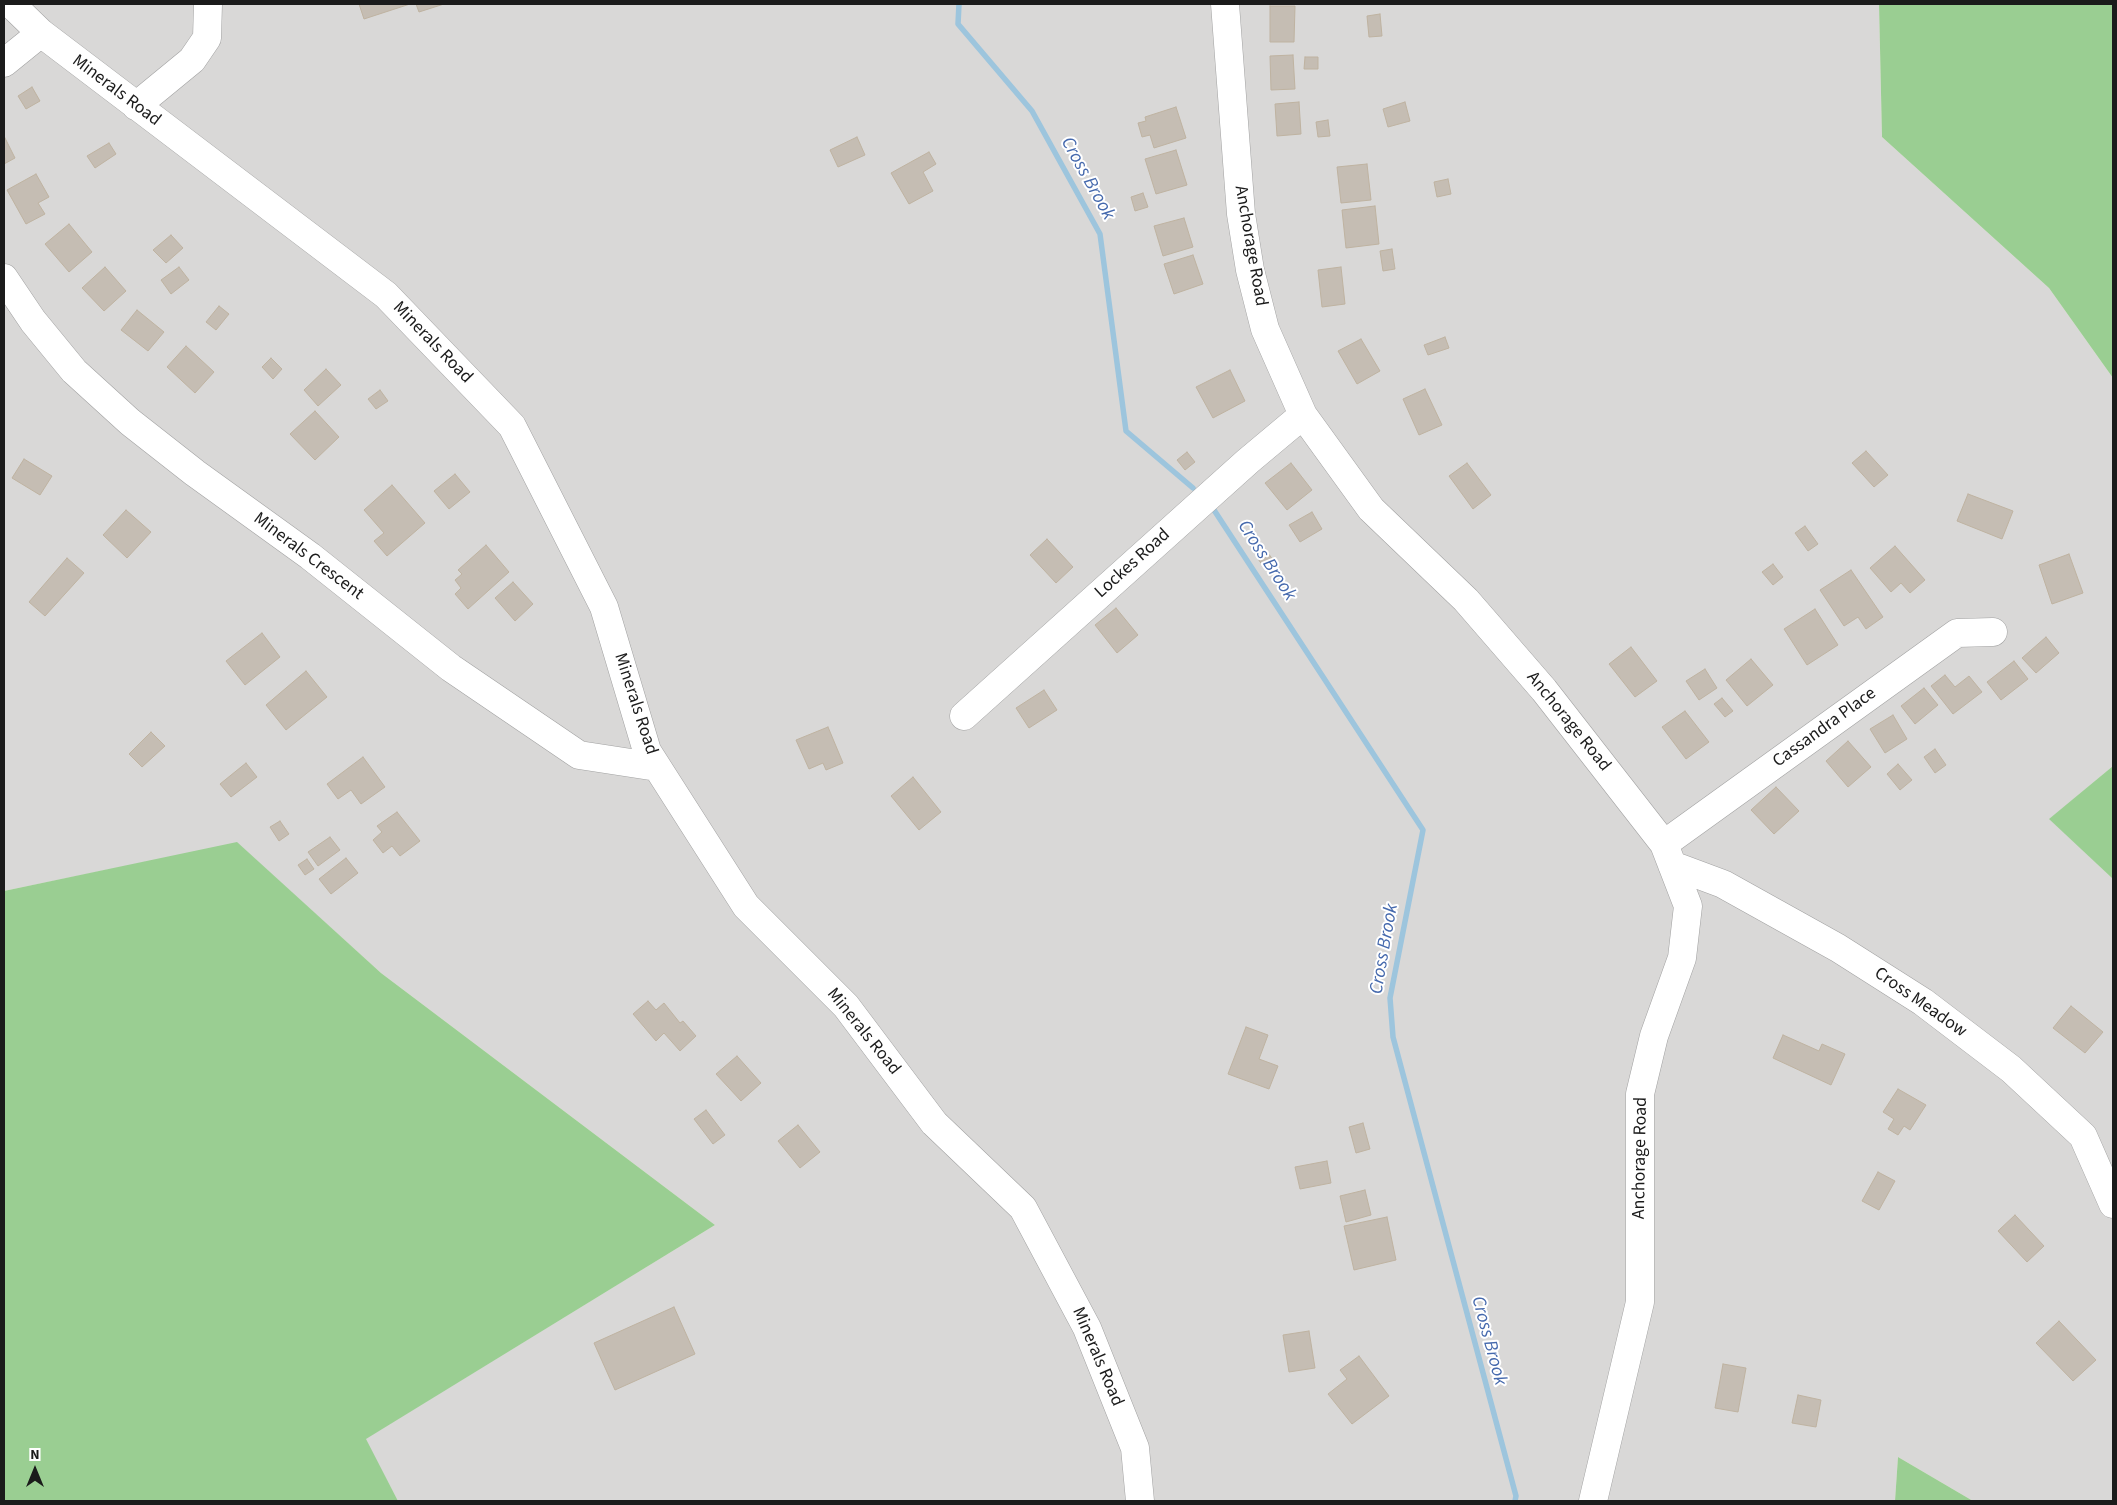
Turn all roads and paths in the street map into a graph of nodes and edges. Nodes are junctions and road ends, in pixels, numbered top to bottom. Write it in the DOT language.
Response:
graph roads {
  1 [pos="11,4"];
  2 [pos="208,4"];
  3 [pos="1225,4"];
  4 [pos="41,33"];
  5 [pos="4,63"];
  6 [pos="136,106"];
  7 [pos="4,278"];
  8 [pos="1303,415"];
  9 [pos="1993,632"];
  10 [pos="964,716"];
  11 [pos="657,767"];
  12 [pos="1668,855"];
  13 [pos="2113,1204"];
  14 [pos="1140,1501"];
  15 [pos="1593,1501"];
  1 -- 4 [label="street, Minerals Road"];
  2 -- 6 [label="street"];
  3 -- 8 [label="street, Anchorage Road"];
  4 -- 5 [label="street"];
  4 -- 6 [label="street, Minerals Road"];
  6 -- 11 [label="street, Minerals Road"];
  7 -- 11 [label="street, Minerals Crescent"];
  8 -- 10 [label="street, Lockes Road"];
  8 -- 12 [label="street, Anchorage Road"];
  9 -- 12 [label="street, Cassandra Place"];
  11 -- 14 [label="street, Minerals Road"];
  12 -- 13 [label="street, Cross Meadow"];
  12 -- 15 [label="street, Anchorage Road"];
}
